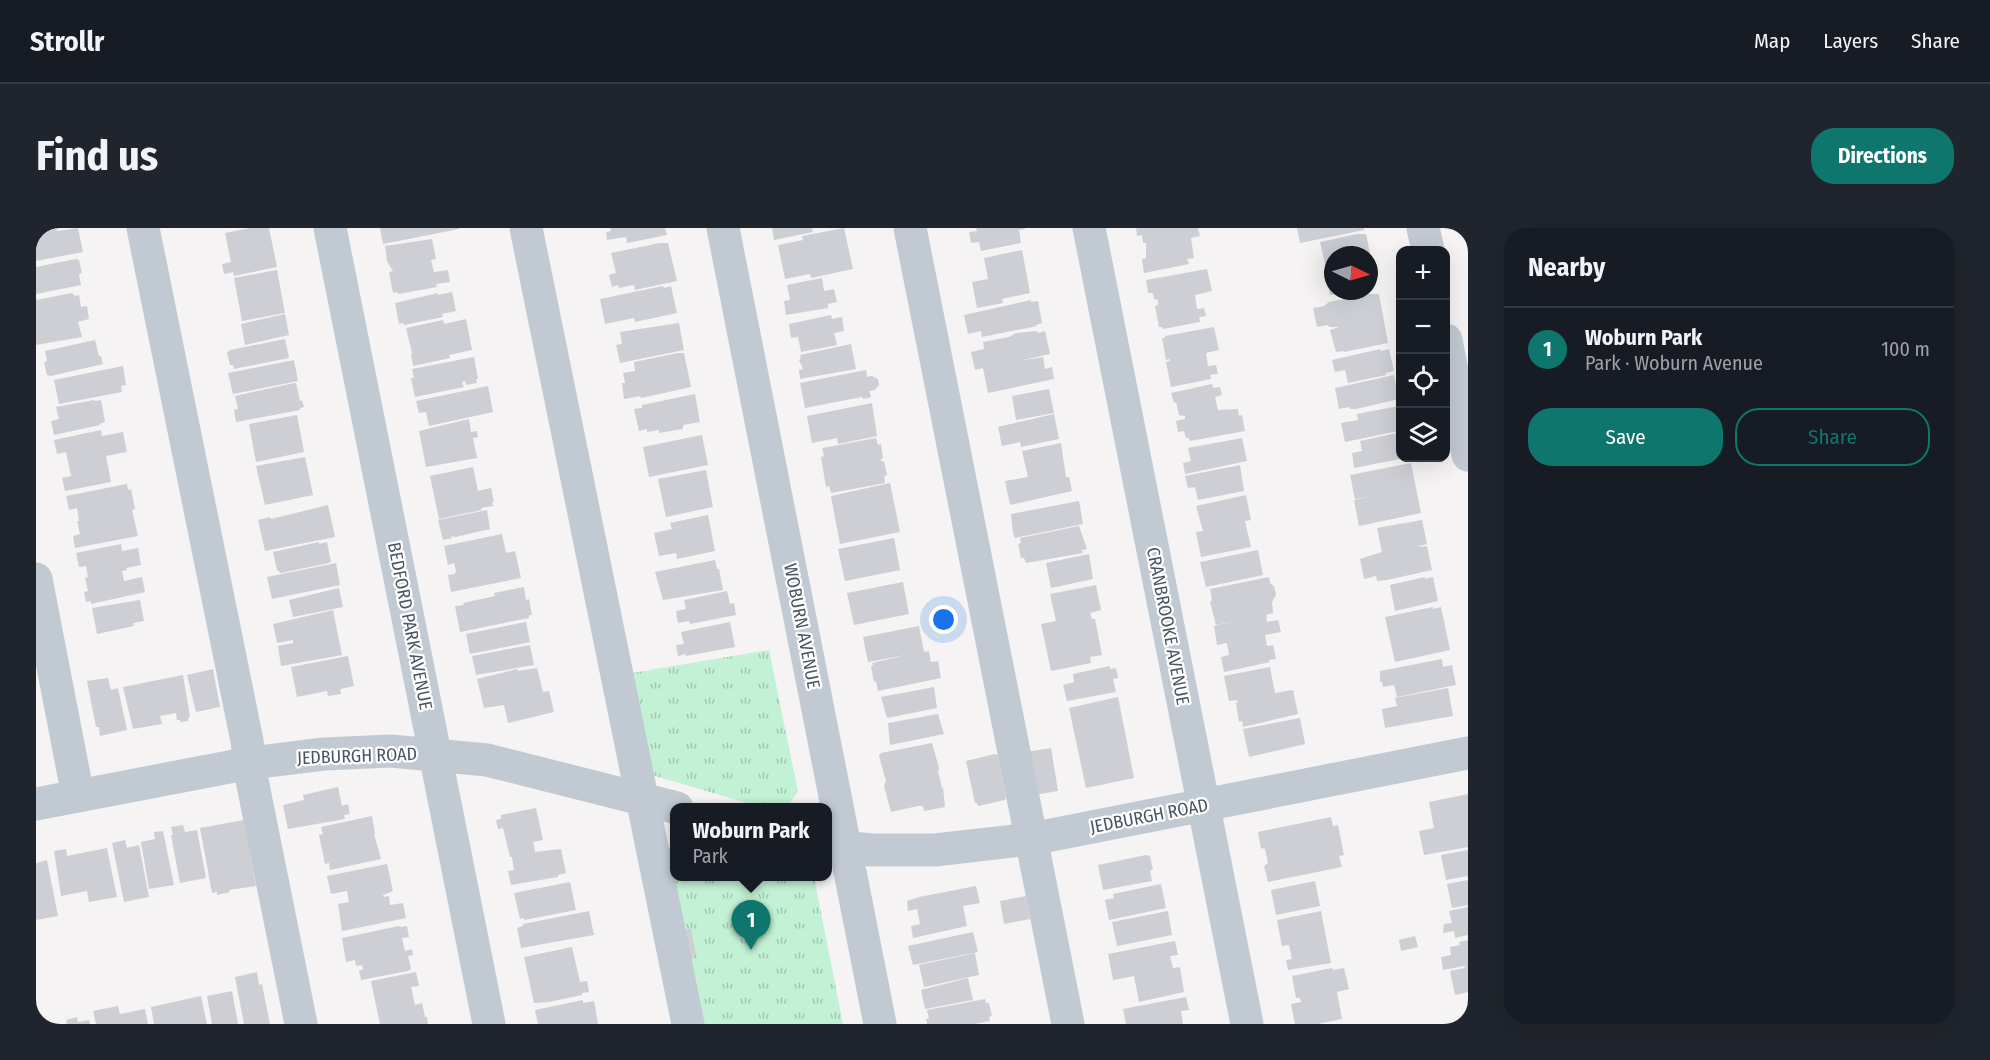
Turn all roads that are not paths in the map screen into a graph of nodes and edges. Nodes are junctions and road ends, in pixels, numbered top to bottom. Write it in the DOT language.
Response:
graph roads {
  1 [pos="143,228"];
  2 [pos="330,228"];
  3 [pos="525,228"];
  4 [pos="723,228"];
  5 [pos="910,228"];
  6 [pos="1089,228"];
  7 [pos="1423,228"];
  8 [pos="1427,246"];
  9 [pos="1449,354"];
  10 [pos="1468,455"];
  11 [pos="36,579"];
  12 [pos="1468,753"];
  13 [pos="435,754"];
  14 [pos="250,763"];
  15 [pos="78,796"];
  16 [pos="640,797"];
  17 [pos="828,803"];
  18 [pos="36,804"];
  19 [pos="670,805"];
  20 [pos="1204,806"];
  21 [pos="832,824"];
  22 [pos="1031,839"];
  23 [pos="836,846"];
  24 [pos="301,1024"];
  25 [pos="489,1024"];
  26 [pos="688,1024"];
  27 [pos="880,1024"];
  28 [pos="1068,1024"];
  29 [pos="1247,1024"];
  1 -- 14 [label="street"];
  2 -- 13 [label="street, BEDFORD PARK AVENUE"];
  3 -- 16 [label="street"];
  4 -- 17 [label="street, WOBURN AVENUE"];
  5 -- 22 [label="street"];
  6 -- 20 [label="street, CRANBROOKE AVENUE"];
  7 -- 8 [label="street"];
  9 -- 10 [label="street"];
  11 -- 15 [label="street"];
  12 -- 20 [label="street, JEDBURGH ROAD"];
  13 -- 14 [label="street, JEDBURGH ROAD"];
  13 -- 16 [label="street, JEDBURGH ROAD"];
  13 -- 25 [label="street, BEDFORD PARK AVENUE"];
  14 -- 15 [label="street, JEDBURGH ROAD"];
  14 -- 24 [label="street"];
  15 -- 18 [label="street, JEDBURGH ROAD"];
  16 -- 19 [label="street, JEDBURGH ROAD"];
  16 -- 26 [label="street"];
  20 -- 22 [label="street, JEDBURGH ROAD"];
  20 -- 29 [label="street, CRANBROOKE AVENUE"];
  21 -- 23 [label="street, WOBURN AVENUE"];
  22 -- 23 [label="street, JEDBURGH ROAD"];
  22 -- 28 [label="street"];
  23 -- 27 [label="street, WOBURN AVENUE"];
}
